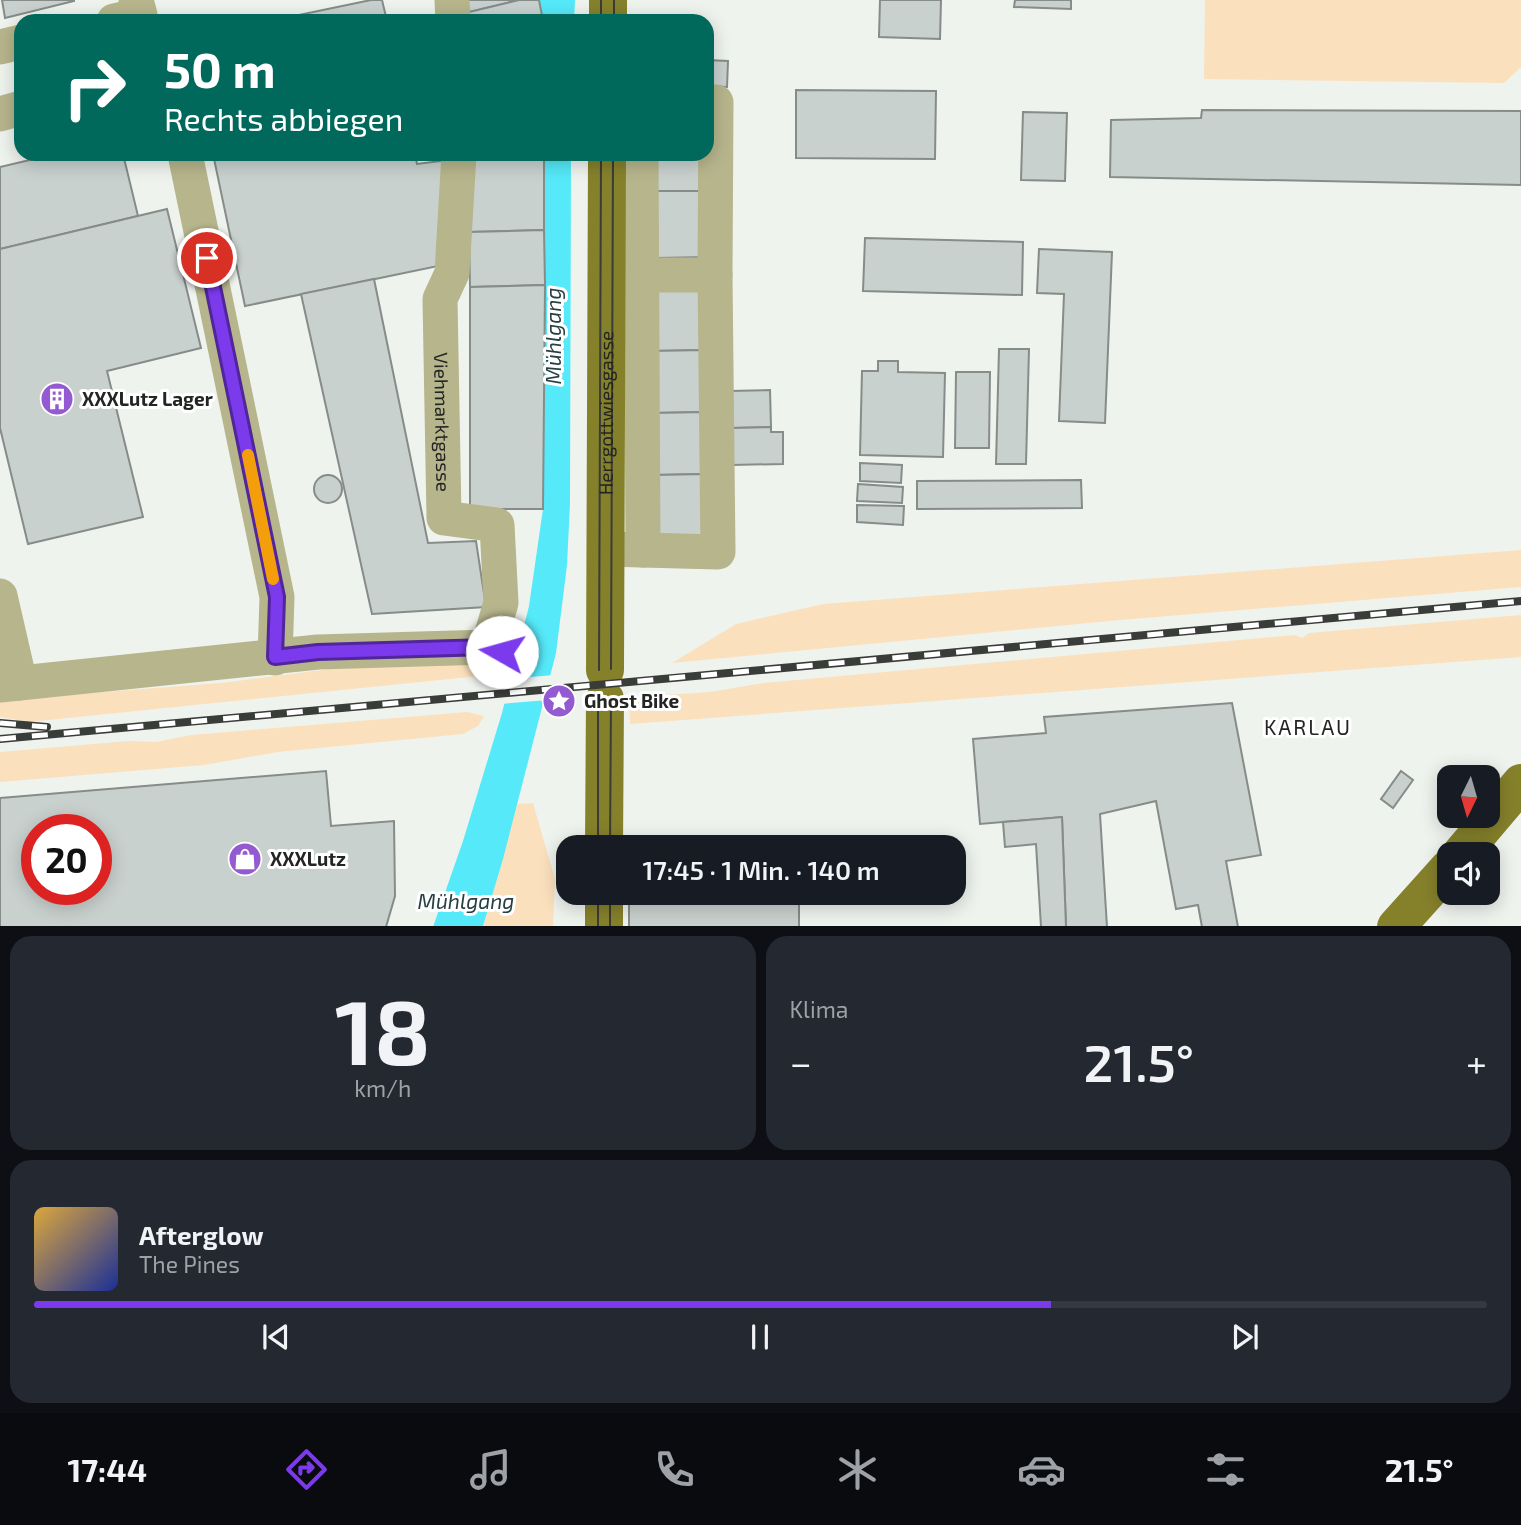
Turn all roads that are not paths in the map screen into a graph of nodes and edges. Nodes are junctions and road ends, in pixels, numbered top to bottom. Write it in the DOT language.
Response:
graph roads {
  1 [pos="714,102"];
  2 [pos="186,161"];
  3 [pos="459,161"];
  4 [pos="607,161"];
  5 [pos="641,161"];
  6 [pos="642,275"];
  7 [pos="715,275"];
  8 [pos="625,550"];
  9 [pos="0,596"];
  10 [pos="275,657"];
  11 [pos="10,684"];
  12 [pos="1521,783"];
  13 [pos="604,835"];
  14 [pos="1471,842"];
  15 [pos="1437,881"];
  16 [pos="604,905"];
  17 [pos="604,926"];
  18 [pos="1396,926"];
  1 -- 7 [label="lane"];
  2 -- 10 [label="lane"];
  3 -- 10 [label="lane, Viehmarktgasse"];
  4 -- 8 [label="main road, Herrgottwiesgasse"];
  5 -- 6 [label="lane"];
  6 -- 7 [label="lane"];
  6 -- 8 [label="lane"];
  7 -- 8 [label="lane"];
  8 -- 13 [label="main road, Herrgottwiesgasse"];
  9 -- 11 [label="lane"];
  10 -- 11 [label="lane, Viehmarktgasse"];
  12 -- 14 [label="main road"];
  15 -- 18 [label="main road"];
  16 -- 17 [label="main road"];
}
